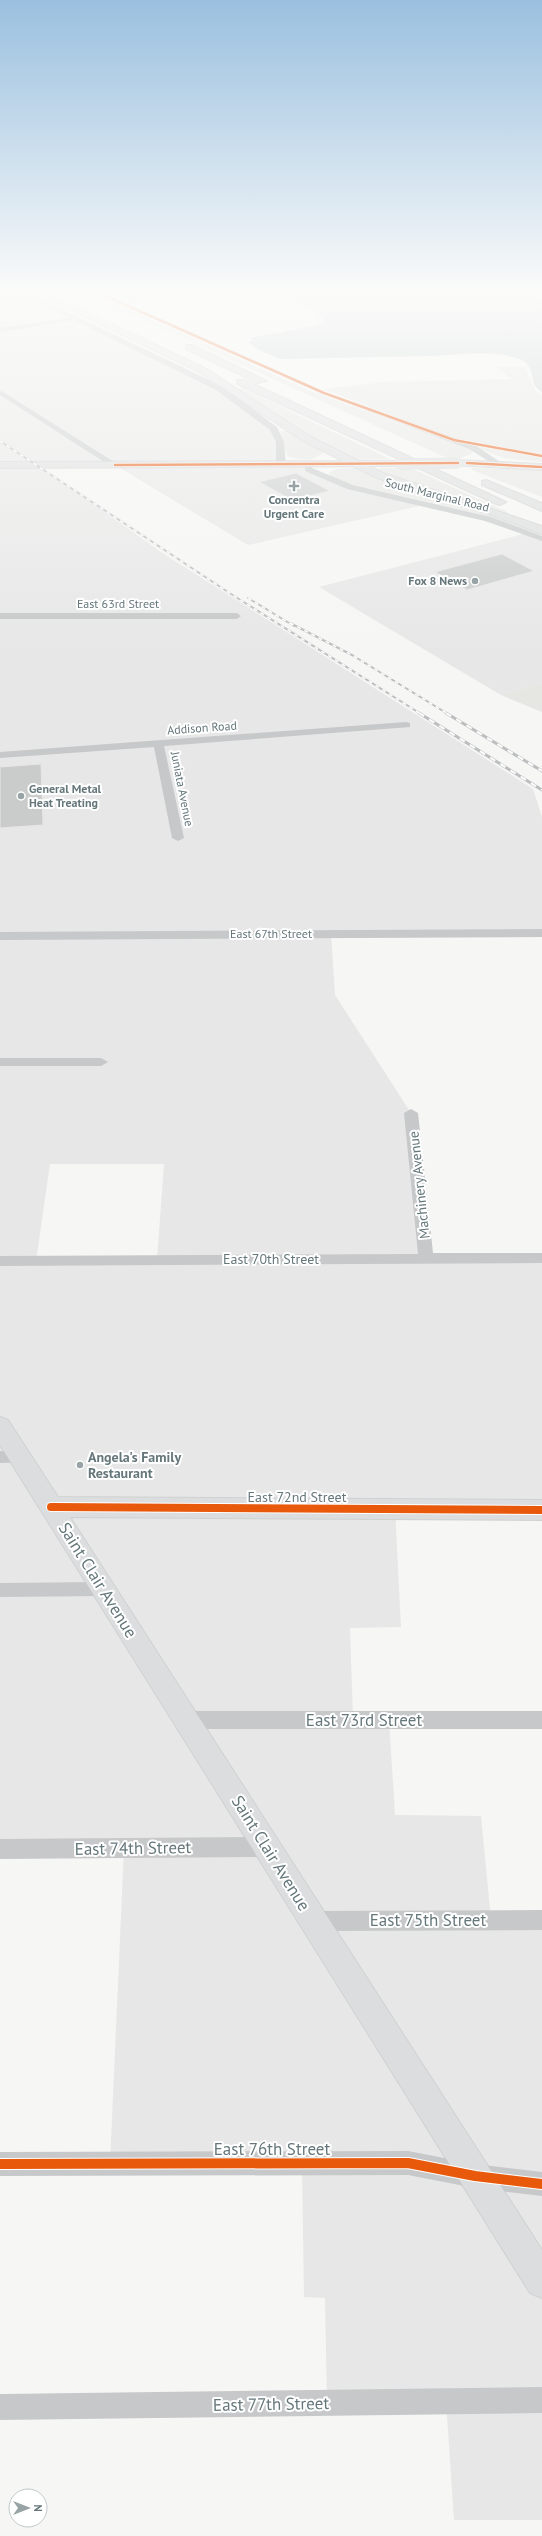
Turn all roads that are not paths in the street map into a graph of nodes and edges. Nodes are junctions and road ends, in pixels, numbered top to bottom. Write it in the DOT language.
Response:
graph roads {
  1 [pos="32,412"];
  2 [pos="254,412"];
  3 [pos="267,412"];
  4 [pos="305,412"];
  5 [pos="333,412"];
  6 [pos="377,412"];
  7 [pos="322,447"];
  8 [pos="478,450"];
  9 [pos="462,463"];
  10 [pos="281,464"];
  11 [pos="308,464"];
  12 [pos="321,464"];
  13 [pos="353,464"];
  14 [pos="499,464"];
  15 [pos="0,465"];
  16 [pos="115,465"];
  17 [pos="542,467"];
  18 [pos="327,479"];
  19 [pos="538,505"];
  20 [pos="542,521"];
  21 [pos="542,530"];
  22 [pos="542,539"];
  23 [pos="0,616"];
  24 [pos="237,616"];
  25 [pos="406,725"];
  26 [pos="159,744"];
  27 [pos="0,755"];
  28 [pos="178,838"];
  29 [pos="542,933"];
  30 [pos="0,936"];
  31 [pos="0,1062"];
  32 [pos="101,1062"];
  33 [pos="411,1113"];
  34 [pos="426,1258"];
  35 [pos="542,1258"];
  36 [pos="0,1261"];
  37 [pos="0,1426"];
  38 [pos="10,1457"];
  39 [pos="51,1507"];
  40 [pos="542,1510"];
  41 [pos="103,1589"];
  42 [pos="0,1590"];
  43 [pos="186,1720"];
  44 [pos="542,1720"];
  45 [pos="267,1847"];
  46 [pos="0,1849"];
  47 [pos="542,1920"];
  48 [pos="314,1921"];
  49 [pos="0,2164"];
  50 [pos="475,2176"];
  51 [pos="542,2184"];
  52 [pos="542,2281"];
  53 [pos="542,2400"];
  54 [pos="0,2407"];
  1 -- 16 [label="street"];
  2 -- 10 [label="street"];
  3 -- 7 [label="main road"];
  4 -- 20 [label="main road"];
  5 -- 19 [label="main road"];
  6 -- 8 [label="street"];
  7 -- 12 [label="main road"];
  7 -- 13 [label="main road"];
  8 -- 9 [label="main road"];
  8 -- 14 [label="street"];
  9 -- 13 [label="main road, bridge"];
  9 -- 14 [label="main road"];
  10 -- 11 [label="main road"];
  10 -- 16 [label="main road"];
  11 -- 12 [label="main road"];
  11 -- 18 [label="street, South Marginal Road"];
  12 -- 13 [label="main road"];
  13 -- 18 [label="main road"];
  13 -- 21 [label="main road"];
  14 -- 17 [label="main road"];
  15 -- 16 [label="main road"];
  18 -- 22 [label="street, South Marginal Road"];
  23 -- 24 [label="street, East 63rd Street"];
  25 -- 26 [label="street, Addison Road"];
  26 -- 27 [label="street, Addison Road"];
  26 -- 28 [label="street, Juniata Avenue"];
  29 -- 30 [label="street, East 67th Street"];
  31 -- 32 [label="street"];
  33 -- 34 [label="street, Machinery Avenue"];
  34 -- 35 [label="street, East 70th Street"];
  34 -- 36 [label="street, East 70th Street"];
  37 -- 38 [label="main road, Saint Clair Avenue"];
  38 -- 39 [label="main road, Saint Clair Avenue"];
  39 -- 40 [label="main road, East 72nd Street"];
  39 -- 41 [label="main road, Saint Clair Avenue"];
  41 -- 42 [label="street"];
  41 -- 43 [label="main road, Saint Clair Avenue"];
  43 -- 44 [label="street, East 73rd Street"];
  43 -- 45 [label="main road, Saint Clair Avenue"];
  45 -- 46 [label="street, East 74th Street"];
  45 -- 48 [label="main road, Saint Clair Avenue"];
  47 -- 48 [label="street, East 75th Street"];
  48 -- 50 [label="main road, Saint Clair Avenue"];
  49 -- 50 [label="street, East 76th Street"];
  50 -- 51 [label="street, East 76th Street"];
  50 -- 52 [label="main road, Saint Clair Avenue"];
  53 -- 54 [label="street, East 77th Street"];
}
